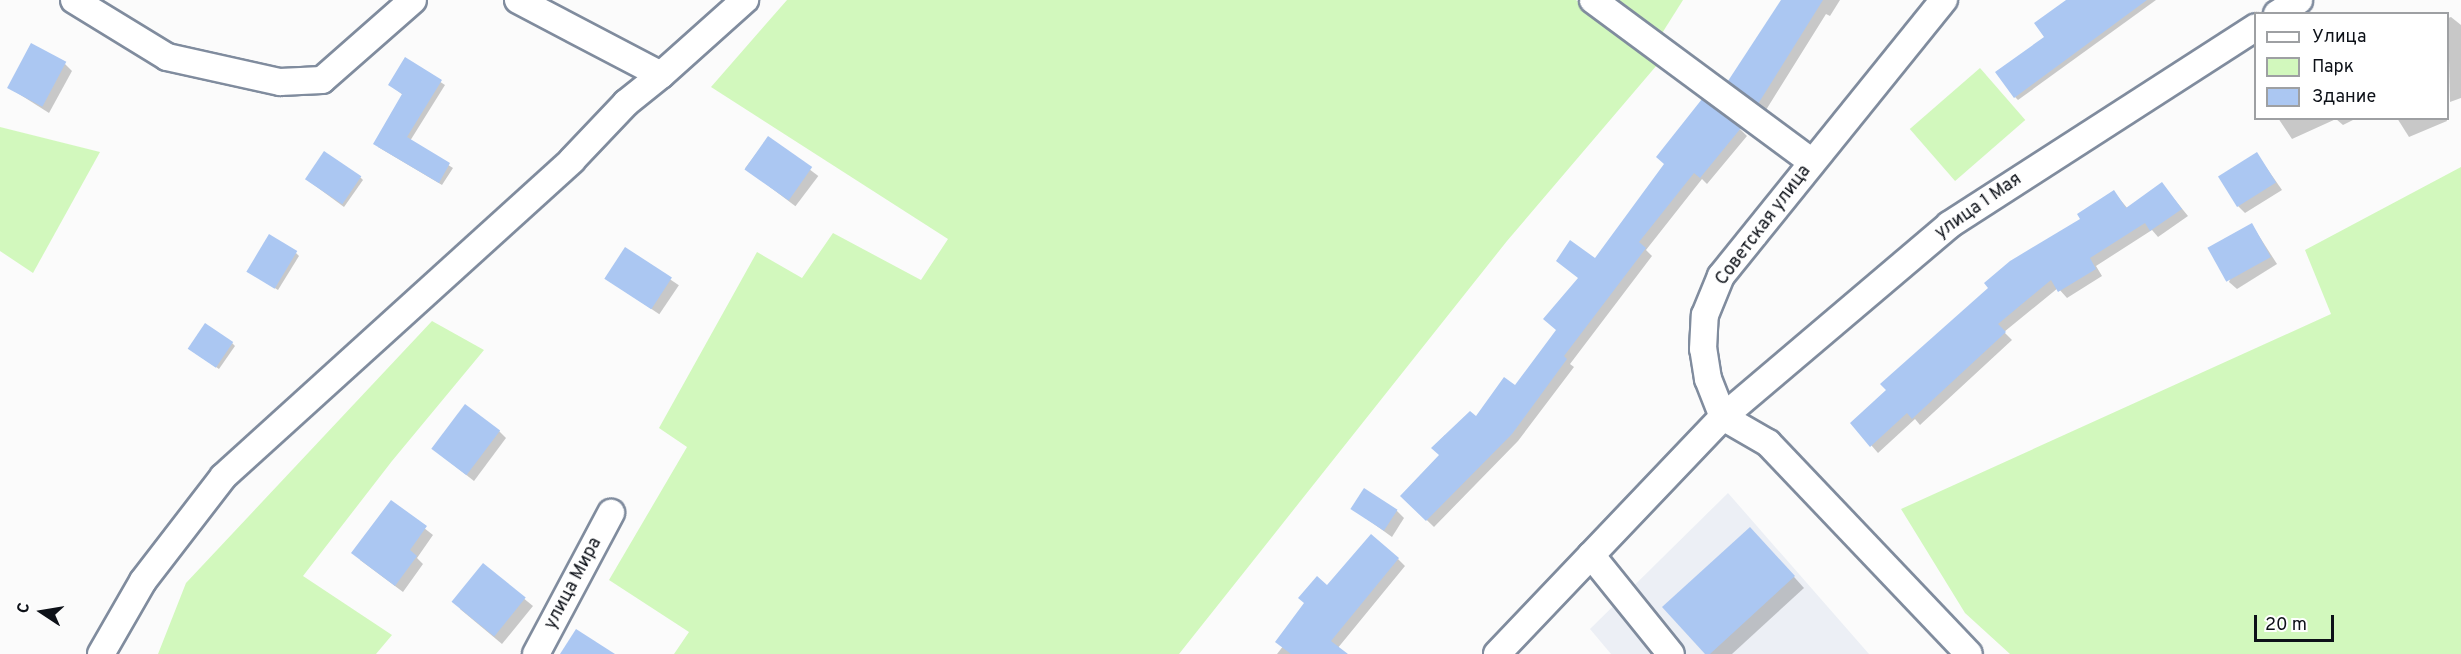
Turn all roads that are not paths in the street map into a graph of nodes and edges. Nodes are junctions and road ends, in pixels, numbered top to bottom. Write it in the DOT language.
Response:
graph roads {
  1 [pos="74,0"];
  2 [pos="413,0"];
  3 [pos="518,0"];
  4 [pos="746,0"];
  5 [pos="1593,0"];
  6 [pos="1944,0"];
  7 [pos="2299,0"];
  8 [pos="2280,12"];
  9 [pos="2254,28"];
  10 [pos="661,75"];
  11 [pos="1812,162"];
  12 [pos="1724,417"];
  13 [pos="611,513"];
  14 [pos="1590,555"];
  15 [pos="101,654"];
  16 [pos="536,654"];
  17 [pos="1497,654"];
  18 [pos="1671,654"];
  19 [pos="1969,654"];
  1 -- 2 [label="street"];
  3 -- 10 [label="street"];
  4 -- 10 [label="street"];
  5 -- 11 [label="street"];
  6 -- 11 [label="street, Советская улица"];
  7 -- 8 [label="street"];
  9 -- 12 [label="street, улица 1 Мая"];
  10 -- 15 [label="street"];
  11 -- 12 [label="street, Советская улица"];
  12 -- 14 [label="street"];
  12 -- 19 [label="street"];
  13 -- 16 [label="street, улица Мира"];
  14 -- 17 [label="street"];
  14 -- 18 [label="street"];
}
